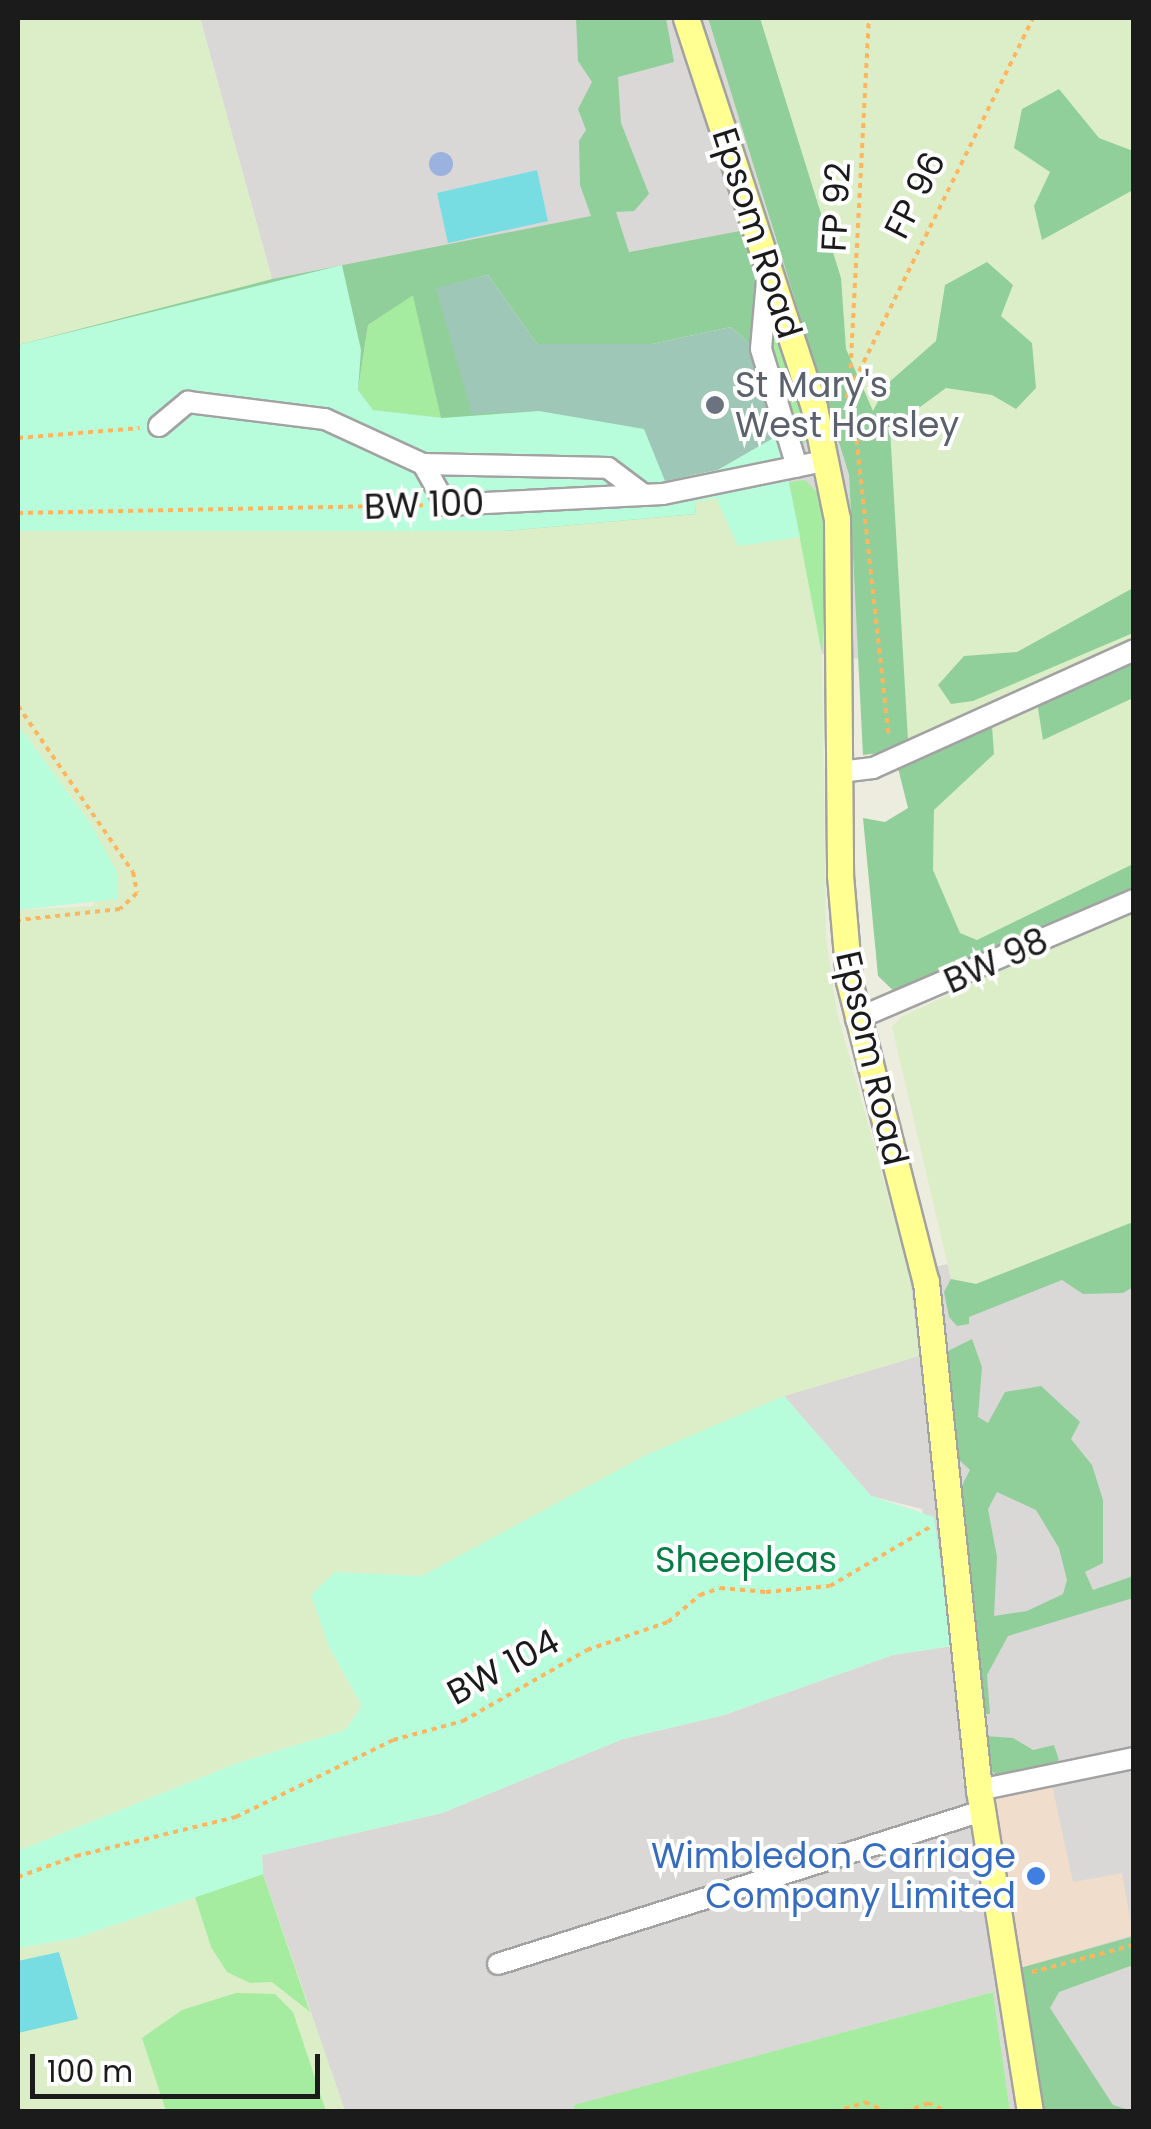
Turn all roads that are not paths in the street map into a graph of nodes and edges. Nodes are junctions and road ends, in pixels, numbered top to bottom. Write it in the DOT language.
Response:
graph roads {
  1 [pos="686,18"];
  2 [pos="768,269"];
  3 [pos="159,426"];
  4 [pos="828,460"];
  5 [pos="423,464"];
  6 [pos="797,467"];
  7 [pos="644,494"];
  8 [pos="1134,650"];
  9 [pos="840,772"];
  10 [pos="1134,900"];
  11 [pos="856,1019"];
  12 [pos="1134,1758"];
  13 [pos="981,1800"];
  14 [pos="498,1964"];
  15 [pos="1030,2112"];
  1 -- 2 [label="main road, Epsom Road"];
  2 -- 4 [label="main road, Epsom Road"];
  2 -- 6 [label="street"];
  3 -- 5 [label="street"];
  4 -- 6 [label="street, BW 100"];
  4 -- 9 [label="main road, Epsom Road"];
  5 -- 7 [label="street"];
  5 -- 7 [label="street, BW 100"];
  6 -- 7 [label="street, BW 100"];
  8 -- 9 [label="street"];
  9 -- 11 [label="main road, Epsom Road"];
  10 -- 11 [label="street, BW 98"];
  11 -- 13 [label="main road, Epsom Road"];
  12 -- 13 [label="street"];
  13 -- 14 [label="street"];
  13 -- 15 [label="main road, Epsom Road"];
}
